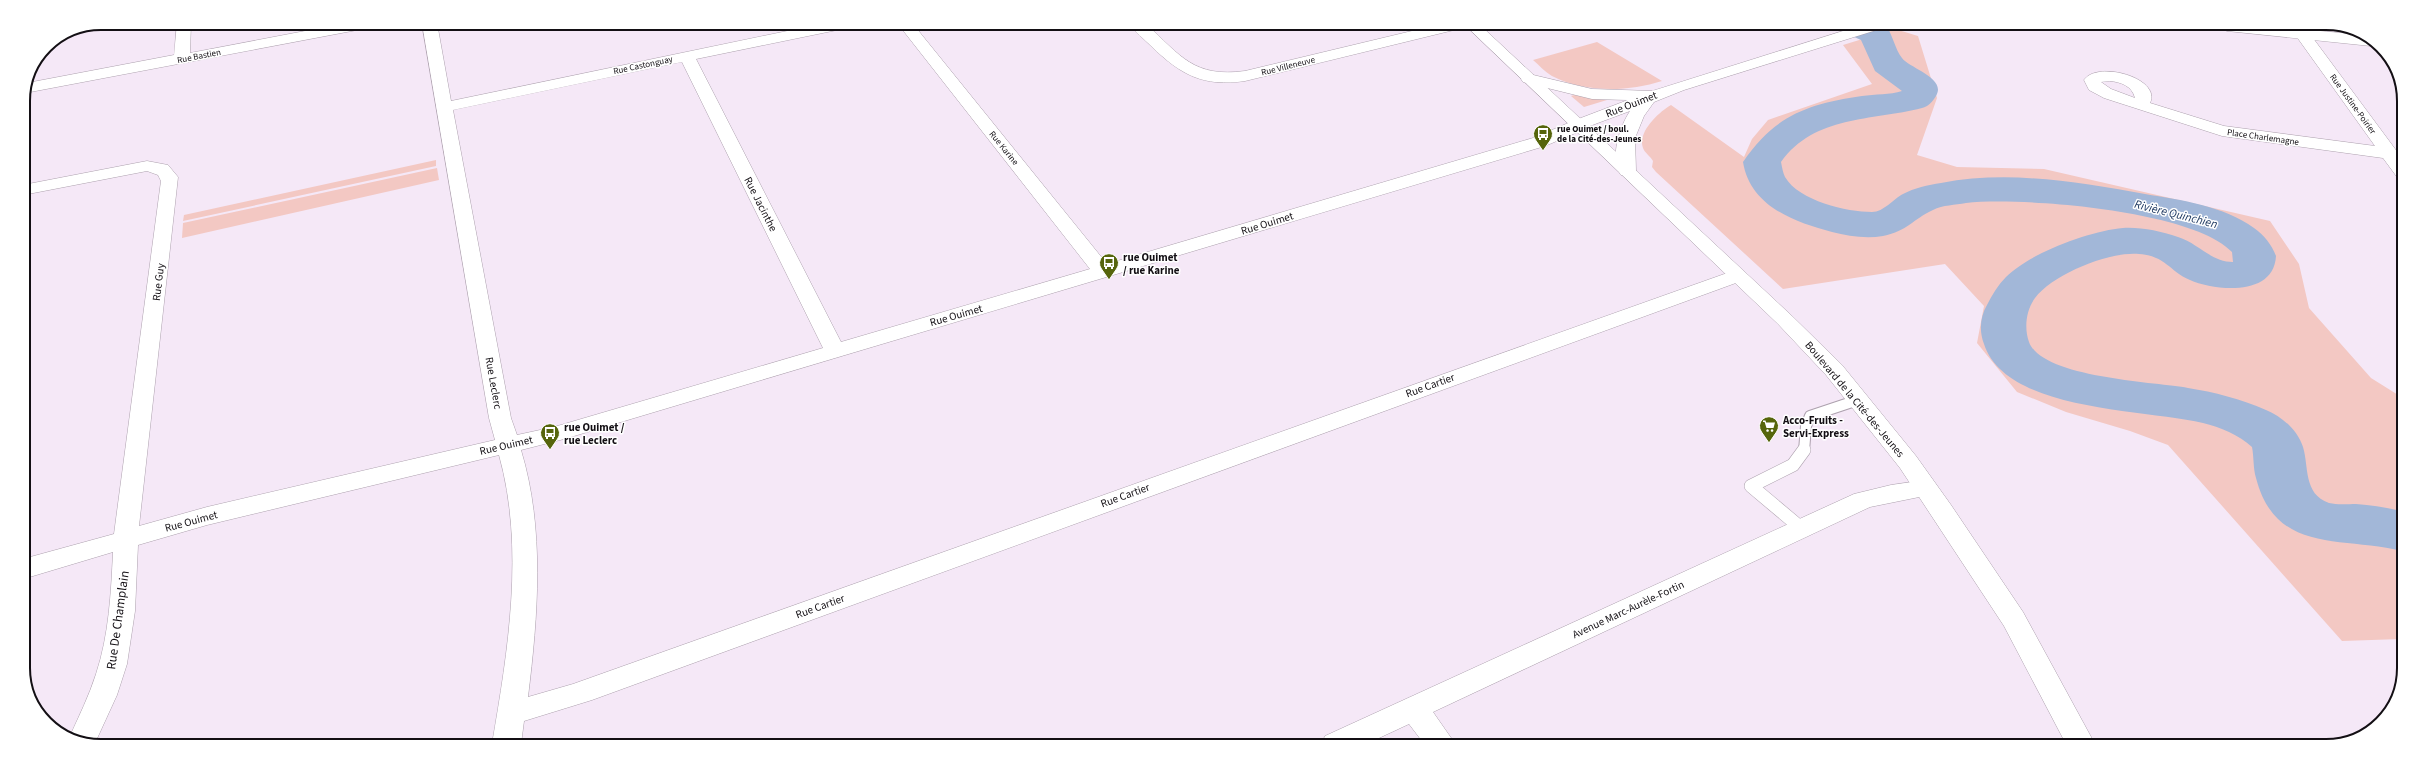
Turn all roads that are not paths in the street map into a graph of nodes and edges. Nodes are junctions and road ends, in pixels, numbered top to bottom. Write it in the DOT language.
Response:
graph roads {
  1 [pos="184,30"];
  2 [pos="336,30"];
  3 [pos="430,30"];
  4 [pos="813,30"];
  5 [pos="910,30"];
  6 [pos="1144,30"];
  7 [pos="1434,30"];
  8 [pos="1477,30"];
  9 [pos="1862,30"];
  10 [pos="2300,30"];
  11 [pos="2361,39"];
  12 [pos="687,56"];
  13 [pos="182,59"];
  14 [pos="1529,79"];
  15 [pos="31,87"];
  16 [pos="1650,96"];
  17 [pos="2141,105"];
  18 [pos="445,107"];
  19 [pos="1580,125"];
  20 [pos="2388,153"];
  21 [pos="2397,164"];
  22 [pos="1627,171"];
  23 [pos="30,189"];
  24 [pos="1103,272"];
  25 [pos="1737,276"];
  26 [pos="835,351"];
  27 [pos="1858,400"];
  28 [pos="508,445"];
  29 [pos="1926,488"];
  30 [pos="1801,528"];
  31 [pos="126,539"];
  32 [pos="30,567"];
  33 [pos="1413,707"];
  34 [pos="512,712"];
  35 [pos="84,737"];
  36 [pos="507,739"];
  37 [pos="1347,739"];
  38 [pos="1437,739"];
  39 [pos="2078,739"];
  1 -- 13 [label="street"];
  2 -- 13 [label="street, Rue Bastien"];
  3 -- 18 [label="street, Rue Leclerc"];
  4 -- 12 [label="street, Rue Castonguay"];
  5 -- 24 [label="street, Rue Karine"];
  6 -- 7 [label="street, Rue Villeneuve"];
  8 -- 14 [label="street, Boulevard de la Cité-des-Jeunes"];
  9 -- 16 [label="street, Rue Ouimet"];
  10 -- 11 [label="street"];
  10 -- 20 [label="street, Rue Justine-Poirier"];
  12 -- 18 [label="street, Rue Castonguay"];
  12 -- 26 [label="street, Rue Jacinthe"];
  13 -- 15 [label="street, Rue Bastien"];
  14 -- 16 [label="street"];
  14 -- 19 [label="street, Boulevard de la Cité-des-Jeunes"];
  16 -- 19 [label="street, Rue Ouimet"];
  16 -- 22 [label="street"];
  17 -- 20 [label="street, Place Charlemagne"];
  18 -- 28 [label="street, Rue Leclerc"];
  19 -- 22 [label="street, Boulevard de la Cité-des-Jeunes"];
  19 -- 24 [label="street, Rue Ouimet"];
  20 -- 21 [label="street, Rue Justine-Poirier"];
  22 -- 25 [label="street, Boulevard de la Cité-des-Jeunes"];
  23 -- 31 [label="street, Rue Guy"];
  24 -- 26 [label="street, Rue Ouimet"];
  25 -- 27 [label="street, Boulevard de la Cité-des-Jeunes"];
  25 -- 34 [label="street, Rue Cartier"];
  26 -- 28 [label="street, Rue Ouimet"];
  27 -- 29 [label="street, Boulevard de la Cité-des-Jeunes"];
  27 -- 30 [label="lane"];
  28 -- 31 [label="street, Rue Ouimet"];
  28 -- 34 [label="street, Rue Leclerc"];
  29 -- 30 [label="street, Avenue Marc-Aurèle-Fortin"];
  29 -- 39 [label="street, Boulevard de la Cité-des-Jeunes"];
  30 -- 33 [label="street, Avenue Marc-Aurèle-Fortin"];
  31 -- 32 [label="street, Rue Ouimet"];
  31 -- 35 [label="street, Rue De Champlain"];
  33 -- 37 [label="street, Avenue Marc-Aurèle-Fortin"];
  33 -- 38 [label="street"];
  34 -- 36 [label="street, Rue Leclerc"];
}
